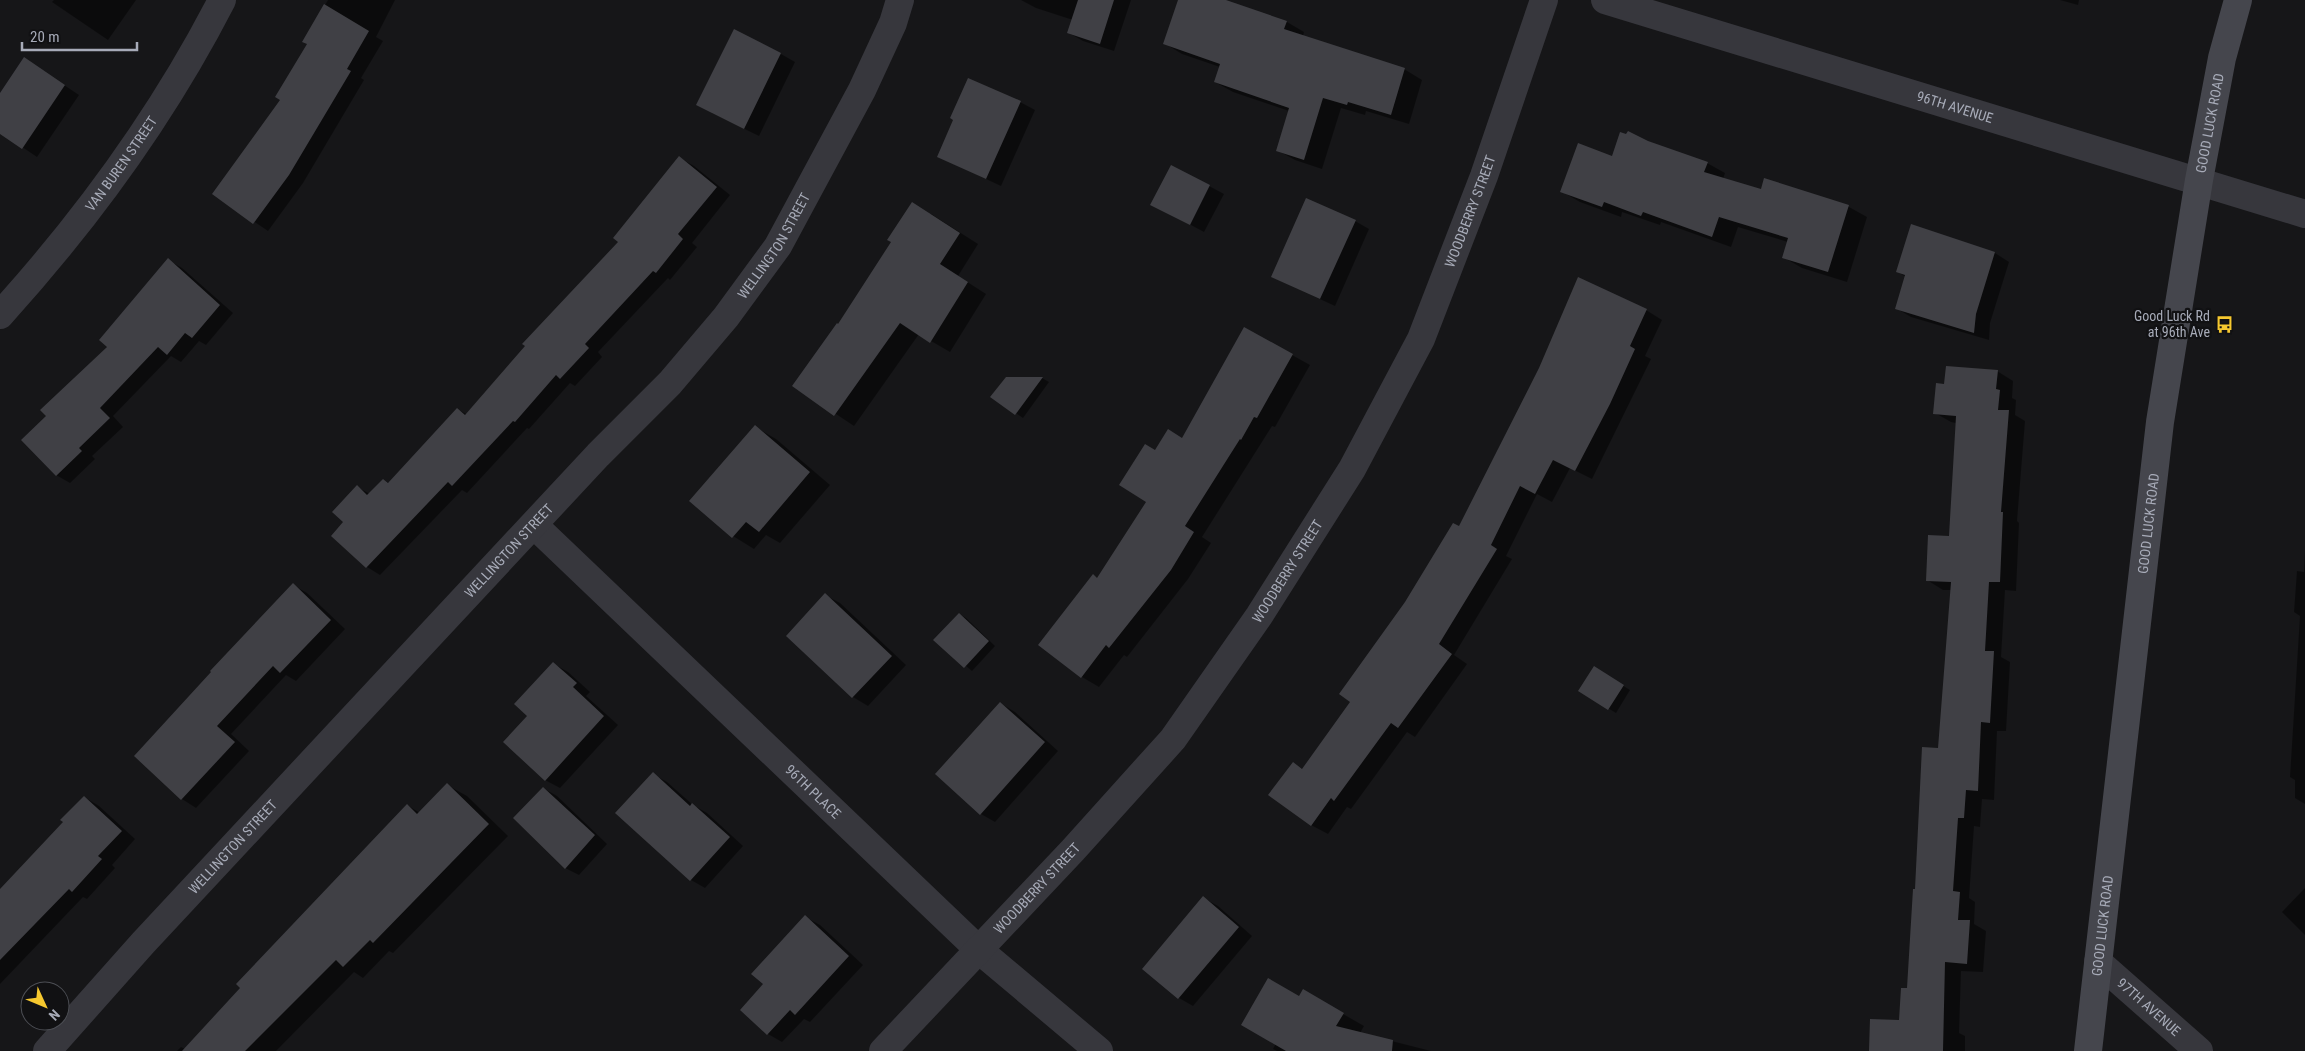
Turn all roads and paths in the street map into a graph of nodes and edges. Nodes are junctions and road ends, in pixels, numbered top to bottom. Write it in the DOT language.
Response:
graph roads {
  1 [pos="222,0"];
  2 [pos="900,0"];
  3 [pos="1544,0"];
  4 [pos="1605,0"];
  5 [pos="2238,0"];
  6 [pos="2199,180"];
  7 [pos="2305,214"];
  8 [pos="0,315"];
  9 [pos="534,525"];
  10 [pos="979,950"];
  11 [pos="2098,962"];
  12 [pos="47,1051"];
  13 [pos="883,1051"];
  14 [pos="1099,1051"];
  15 [pos="2088,1051"];
  16 [pos="2199,1051"];
  1 -- 8 [label="street, VAN BUREN STREET"];
  2 -- 9 [label="street, WELLINGTON STREET"];
  3 -- 10 [label="street, WOODBERRY STREET"];
  4 -- 6 [label="street, 96TH AVENUE"];
  5 -- 6 [label="main road, GOOD LUCK ROAD"];
  6 -- 7 [label="street, 96TH AVENUE"];
  6 -- 11 [label="main road, GOOD LUCK ROAD"];
  9 -- 10 [label="street, 96TH PLACE"];
  9 -- 12 [label="street, WELLINGTON STREET"];
  10 -- 13 [label="street, WOODBERRY STREET"];
  10 -- 14 [label="street, 96TH PLACE"];
  11 -- 15 [label="main road, GOOD LUCK ROAD"];
  11 -- 16 [label="street, 97TH AVENUE"];
}
